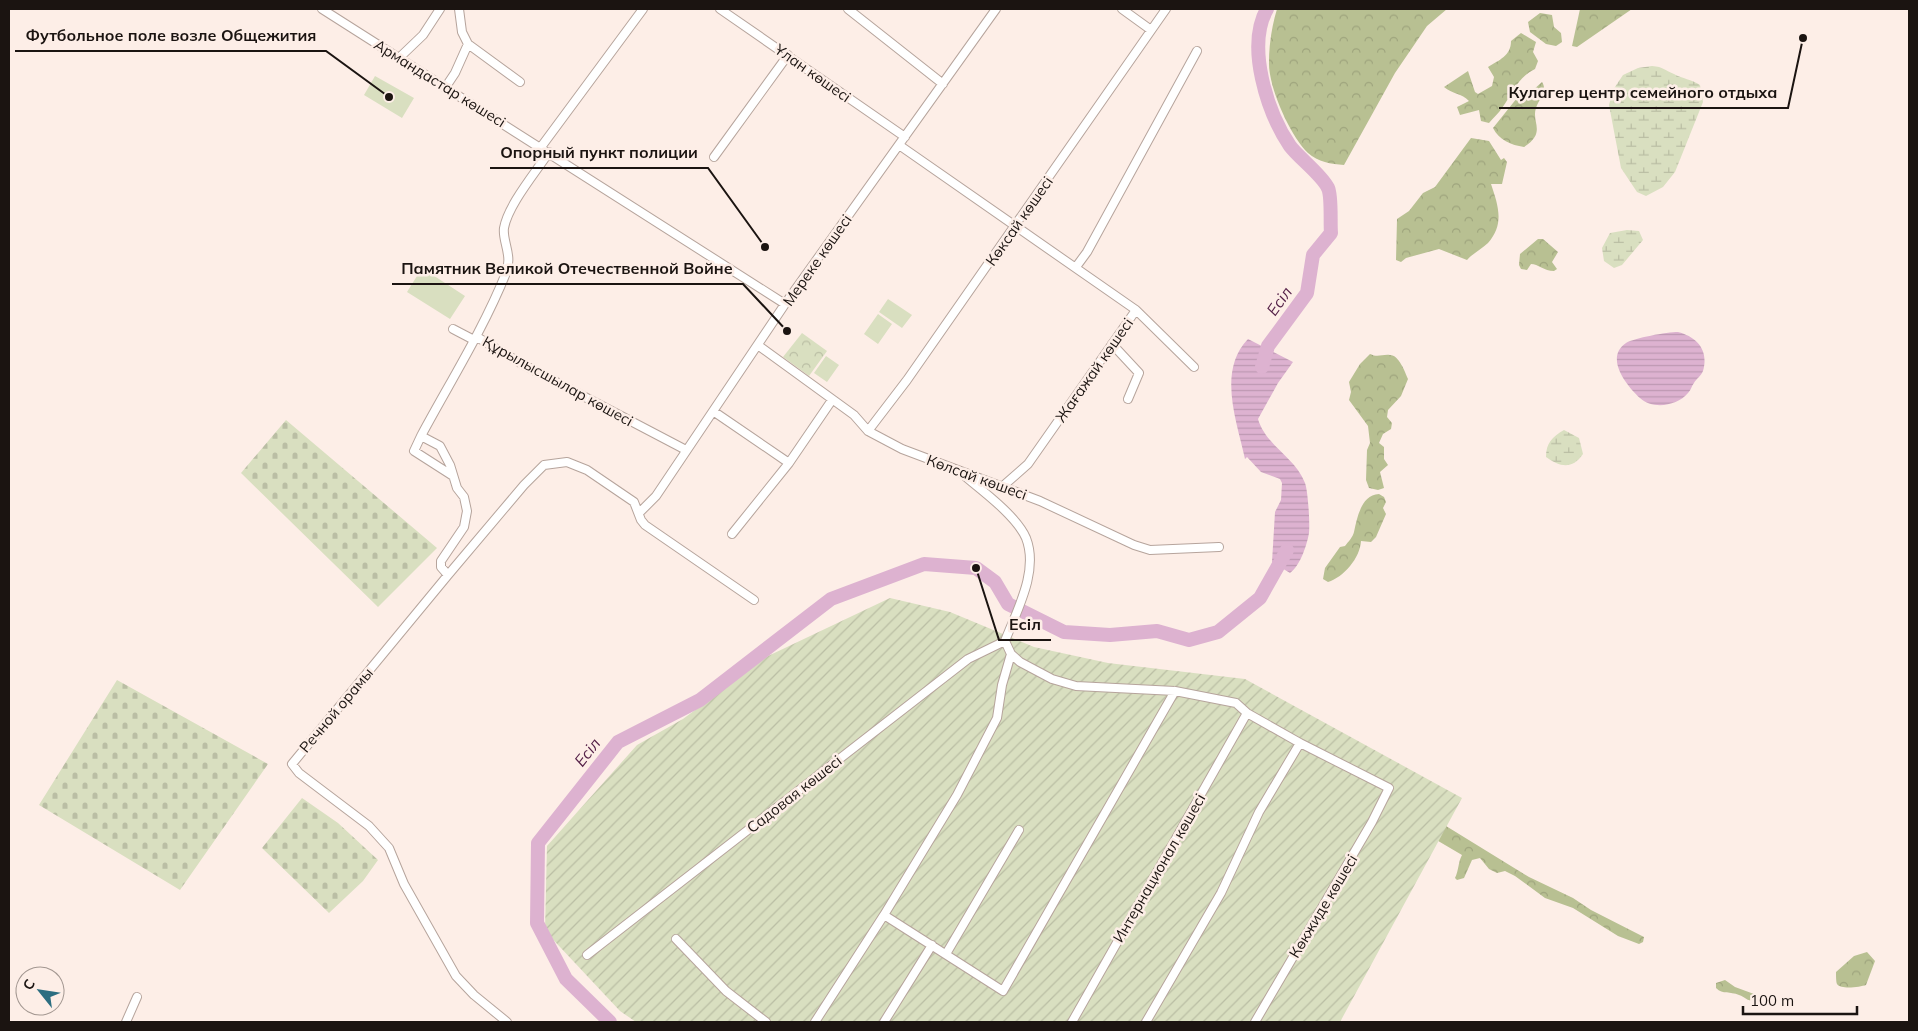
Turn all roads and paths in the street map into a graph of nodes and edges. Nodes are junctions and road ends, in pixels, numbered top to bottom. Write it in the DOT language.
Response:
graph roads {
  1 [pos="322,9"];
  2 [pos="440,9"];
  3 [pos="459,9"];
  4 [pos="643,9"];
  5 [pos="720,9"];
  6 [pos="848,9"];
  7 [pos="996,9"];
  8 [pos="1122,9"];
  9 [pos="1166,9"];
  10 [pos="1152,30"];
  11 [pos="468,44"];
  12 [pos="1197,51"];
  13 [pos="788,55"];
  14 [pos="400,57"];
  15 [pos="520,82"];
  16 [pos="943,84"];
  17 [pos="445,88"];
  18 [pos="905,137"];
  19 [pos="899,145"];
  20 [pos="541,147"];
  21 [pos="549,152"];
  22 [pos="714,157"];
  23 [pos="1014,227"];
  24 [pos="1076,267"];
  25 [pos="785,304"];
  26 [pos="1136,310"];
  27 [pos="452,329"];
  28 [pos="475,339"];
  29 [pos="1112,344"];
  30 [pos="759,346"];
  31 [pos="1194,367"];
  32 [pos="1128,399"];
  33 [pos="832,400"];
  34 [pos="713,411"];
  35 [pos="868,431"];
  36 [pos="421,436"];
  37 [pos="686,450"];
  38 [pos="789,463"];
  39 [pos="961,473"];
  40 [pos="454,476"];
  41 [pos="1003,486"];
  42 [pos="640,512"];
  43 [pos="732,534"];
  44 [pos="1219,547"];
  45 [pos="448,575"];
  46 [pos="754,600"];
  47 [pos="1005,641"];
  48 [pos="1011,654"];
  49 [pos="1176,691"];
  50 [pos="1247,713"];
  51 [pos="1300,743"];
  52 [pos="1018,830"];
  53 [pos="884,915"];
  54 [pos="676,939"];
  55 [pos="932,946"];
  56 [pos="946,954"];
  57 [pos="587,955"];
  58 [pos="137,997"];
  59 [pos="126,1022"];
  60 [pos="508,1022"];
  61 [pos="766,1022"];
  62 [pos="815,1022"];
  63 [pos="884,1022"];
  64 [pos="1072,1022"];
  65 [pos="1146,1022"];
  66 [pos="1255,1022"];
  1 -- 14 [label="street, Армандастар көшесі"];
  2 -- 14 [label="street"];
  3 -- 11 [label="street"];
  4 -- 20 [label="street"];
  5 -- 13 [label="street, Ұлан көшесі"];
  6 -- 16 [label="street"];
  7 -- 16 [label="street, Мереке көшесі"];
  8 -- 10 [label="street"];
  9 -- 10 [label="street, Көксай көшесі"];
  10 -- 23 [label="street, Көксай көшесі"];
  11 -- 15 [label="street"];
  11 -- 17 [label="street"];
  12 -- 24 [label="street"];
  13 -- 18 [label="street, Ұлан көшесі"];
  13 -- 22 [label="street"];
  14 -- 17 [label="street, Армандастар көшесі"];
  16 -- 18 [label="street, Мереке көшесі"];
  17 -- 20 [label="street, Армандастар көшесі"];
  18 -- 19 [label="street, Мереке көшесі"];
  19 -- 23 [label="street"];
  19 -- 25 [label="street, Мереке көшесі"];
  20 -- 21 [label="street, Армандастар көшесі"];
  21 -- 25 [label="street, Армандастар көшесі"];
  21 -- 28 [label="street, Құрылысшылар көшесі"];
  23 -- 24 [label="street, Жағажай көшесі"];
  23 -- 35 [label="street, Көксай көшесі"];
  24 -- 26 [label="street, Жағажай көшесі"];
  25 -- 30 [label="street, Мереке көшесі"];
  26 -- 29 [label="street, Жағажай көшесі"];
  26 -- 31 [label="street"];
  27 -- 28 [label="street"];
  28 -- 36 [label="street"];
  28 -- 37 [label="street, Құрылысшылар көшесі"];
  29 -- 32 [label="street"];
  29 -- 41 [label="street, Жағажай көшесі"];
  30 -- 33 [label="street, Көлсай көшесі"];
  30 -- 34 [label="street, Мереке көшесі"];
  33 -- 35 [label="street, Көлсай көшесі"];
  33 -- 38 [label="street"];
  34 -- 37 [label="street, Мереке көшесі"];
  34 -- 38 [label="street"];
  35 -- 39 [label="street, Көлсай көшесі"];
  36 -- 40 [label="street"];
  36 -- 40 [label="street"];
  37 -- 42 [label="street, Мереке көшесі"];
  38 -- 43 [label="street"];
  39 -- 41 [label="street, Көлсай көшесі"];
  39 -- 47 [label="street"];
  40 -- 45 [label="street"];
  41 -- 44 [label="street, Көлсай көшесі"];
  42 -- 45 [label="street, Речной орамы"];
  42 -- 46 [label="street, Речной орамы"];
  45 -- 60 [label="street, Речной орамы"];
  47 -- 48 [label="street"];
  47 -- 57 [label="street, Садовая көшесі"];
  48 -- 49 [label="street"];
  48 -- 53 [label="street"];
  49 -- 50 [label="street"];
  49 -- 56 [label="street"];
  50 -- 51 [label="street"];
  50 -- 64 [label="street, Интернационал көшесі"];
  51 -- 65 [label="street"];
  51 -- 66 [label="street, Көкжиде көшесі"];
  52 -- 56 [label="street"];
  53 -- 55 [label="street"];
  53 -- 62 [label="street"];
  54 -- 61 [label="street"];
  55 -- 56 [label="street"];
  55 -- 63 [label="street"];
  58 -- 59 [label="street"];
}
